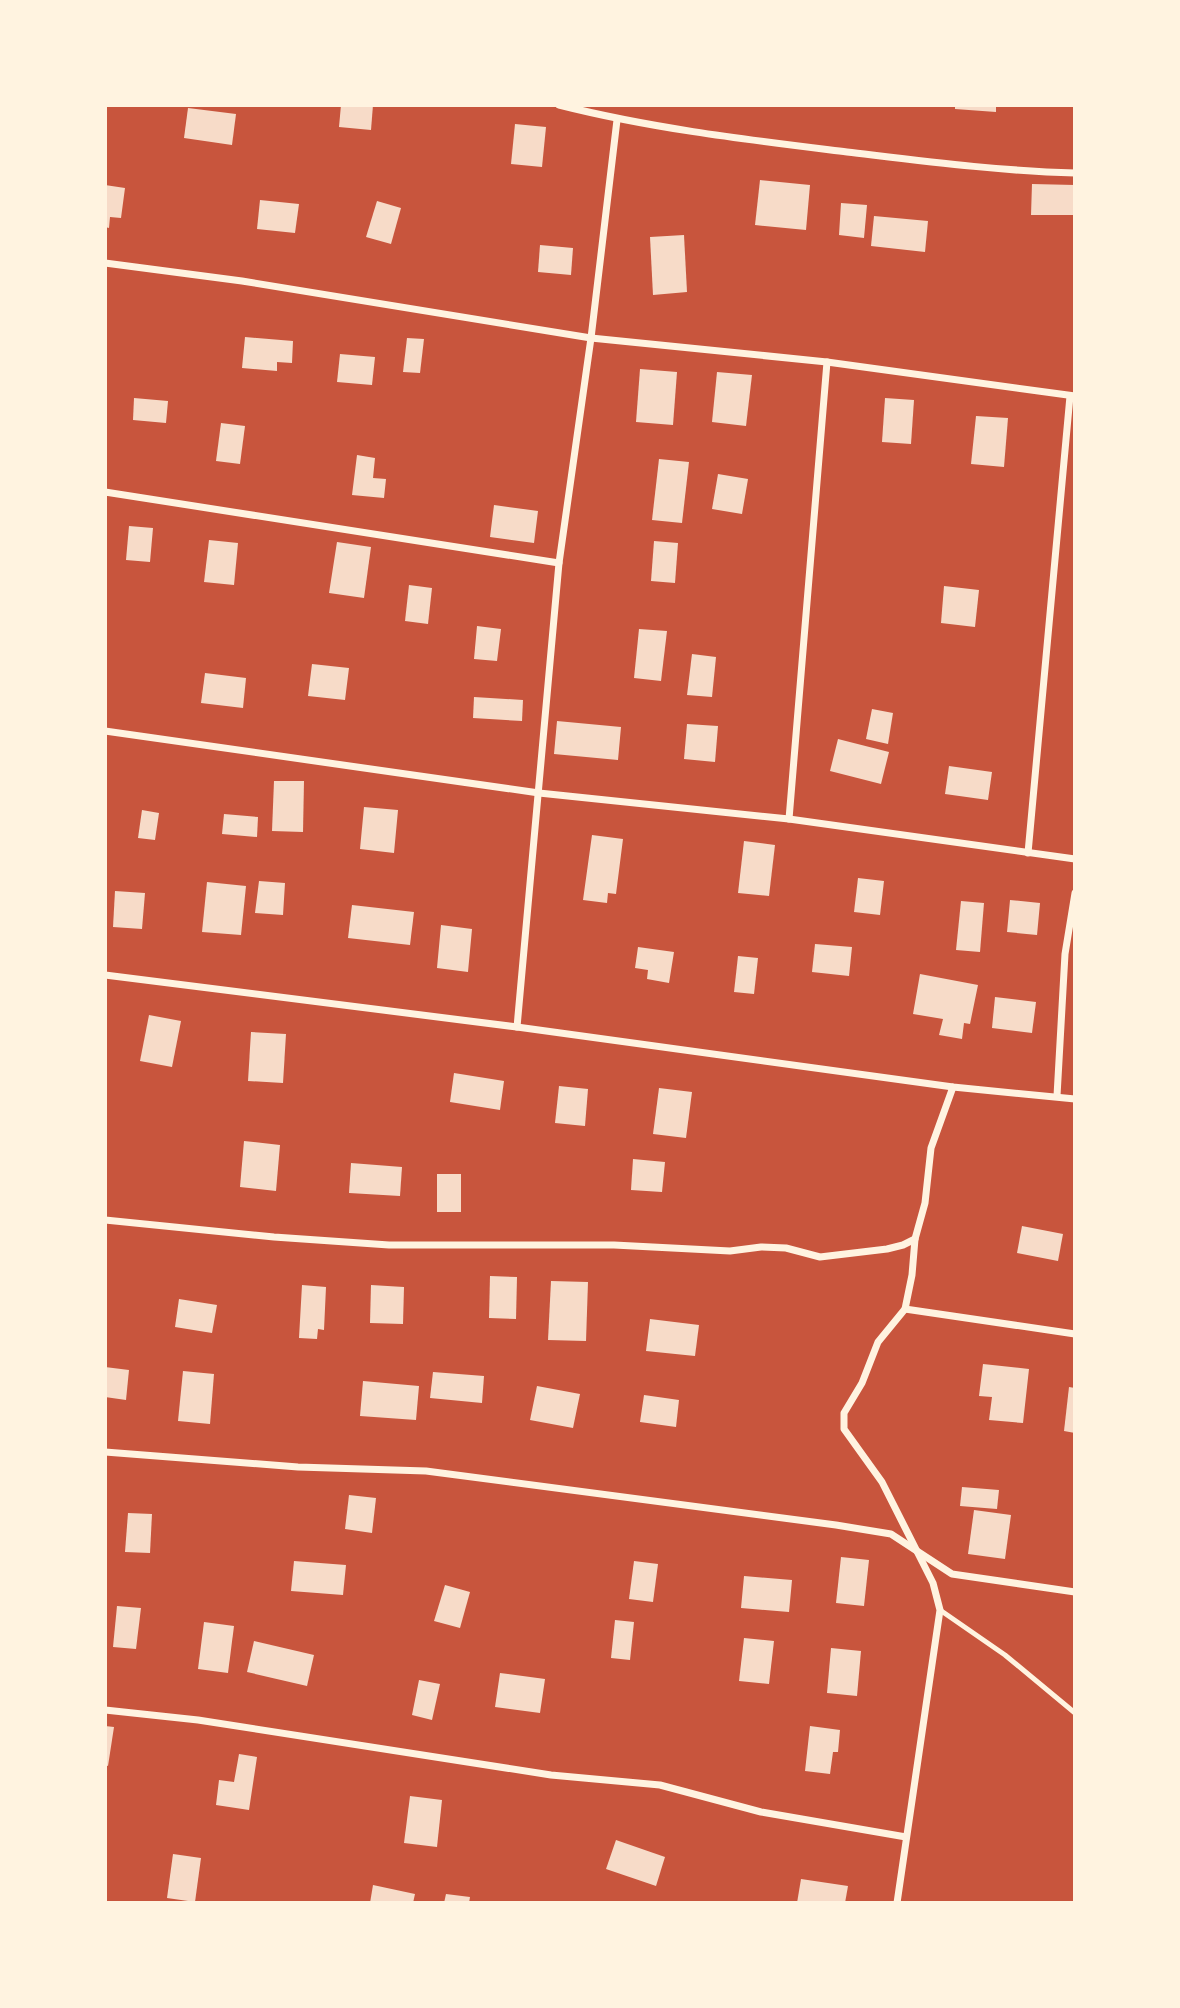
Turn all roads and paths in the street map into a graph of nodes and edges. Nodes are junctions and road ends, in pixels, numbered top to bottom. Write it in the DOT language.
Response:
graph roads {
  1 [pos="559,105"];
  2 [pos="617,120"];
  3 [pos="1075,173"];
  4 [pos="105,263"];
  5 [pos="591,338"];
  6 [pos="827,362"];
  7 [pos="1072,396"];
  8 [pos="106,492"];
  9 [pos="105,502"];
  10 [pos="559,563"];
  11 [pos="105,731"];
  12 [pos="539,793"];
  13 [pos="789,819"];
  14 [pos="1028,853"];
  15 [pos="1075,859"];
  16 [pos="1075,893"];
  17 [pos="105,975"];
  18 [pos="517,1027"];
  19 [pos="953,1087"];
  20 [pos="1056,1096"];
  21 [pos="1075,1099"];
  22 [pos="105,1220"];
  23 [pos="915,1239"];
  24 [pos="905,1308"];
  25 [pos="1075,1334"];
  26 [pos="105,1452"];
  27 [pos="916,1550"];
  28 [pos="1075,1592"];
  29 [pos="940,1610"];
  30 [pos="105,1710"];
  31 [pos="1075,1713"];
  32 [pos="906,1837"];
  33 [pos="897,1903"];
  1 -- 2 [label="street"];
  2 -- 3 [label="street"];
  2 -- 5 [label="street"];
  4 -- 5 [label="street"];
  5 -- 6 [label="street"];
  5 -- 10 [label="street"];
  6 -- 7 [label="street"];
  6 -- 13 [label="street"];
  7 -- 14 [label="street"];
  8 -- 9 [label="street"];
  8 -- 10 [label="street"];
  10 -- 12 [label="street"];
  11 -- 12 [label="street"];
  12 -- 13 [label="street"];
  12 -- 18 [label="street"];
  13 -- 14 [label="street"];
  14 -- 15 [label="street"];
  16 -- 20 [label="street"];
  17 -- 18 [label="street"];
  18 -- 19 [label="street"];
  19 -- 20 [label="street"];
  19 -- 23 [label="street"];
  20 -- 21 [label="street"];
  22 -- 23 [label="street"];
  23 -- 24 [label="street"];
  24 -- 25 [label="street"];
  24 -- 27 [label="street"];
  26 -- 27 [label="street"];
  27 -- 28 [label="street"];
  27 -- 29 [label="street"];
  29 -- 31 [label="lane"];
  29 -- 32 [label="street"];
  30 -- 32 [label="street"];
  32 -- 33 [label="street"];
}
